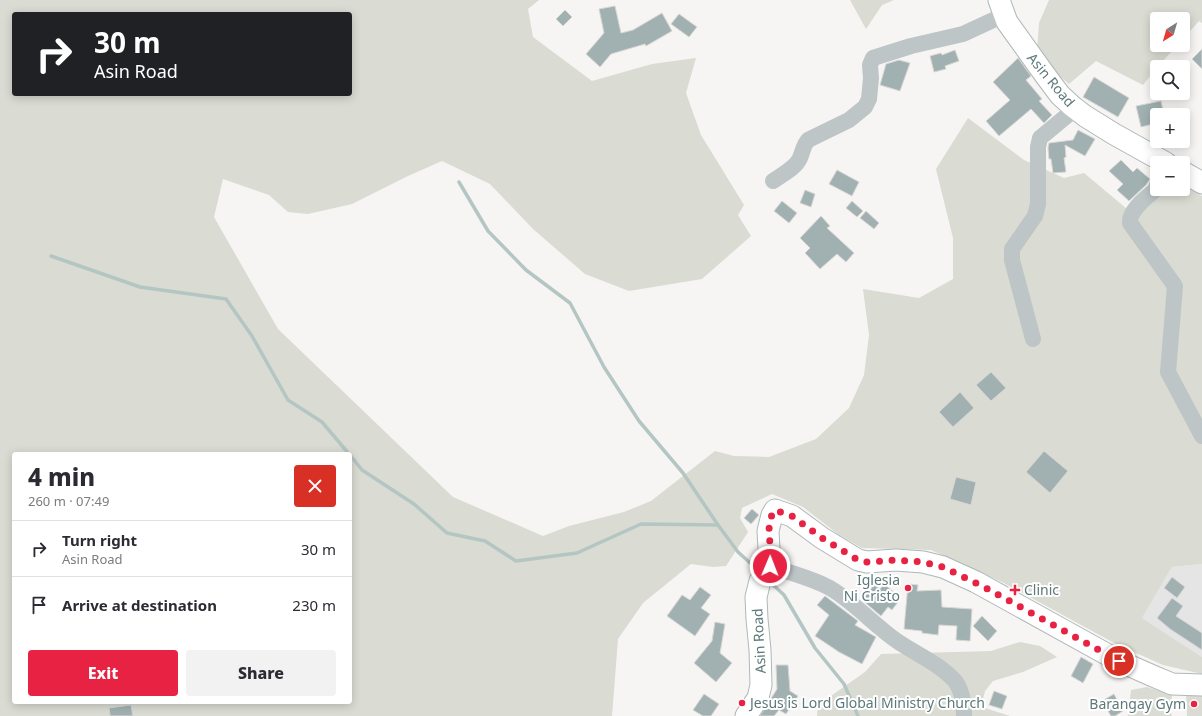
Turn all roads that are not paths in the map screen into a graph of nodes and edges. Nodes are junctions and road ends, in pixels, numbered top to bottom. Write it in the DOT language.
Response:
graph roads {
  1 [pos="1002,8"];
  2 [pos="1075,109"];
  3 [pos="1153,156"];
  4 [pos="1190,176"];
  5 [pos="773,181"];
  6 [pos="1202,182"];
  7 [pos="1150,194"];
  8 [pos="1033,339"];
  9 [pos="1202,436"];
  10 [pos="765,573"];
  11 [pos="1202,685"];
  12 [pos="746,716"];
  13 [pos="964,716"];
  1 -- 2 [label="main road, Asin Road"];
  1 -- 5 [label="street"];
  2 -- 3 [label="main road, Asin Road"];
  2 -- 8 [label="street"];
  4 -- 6 [label="main road"];
  7 -- 9 [label="street"];
  10 -- 11 [label="main road, Asin Road"];
  10 -- 12 [label="main road, Asin Road"];
  10 -- 13 [label="street"];
}
